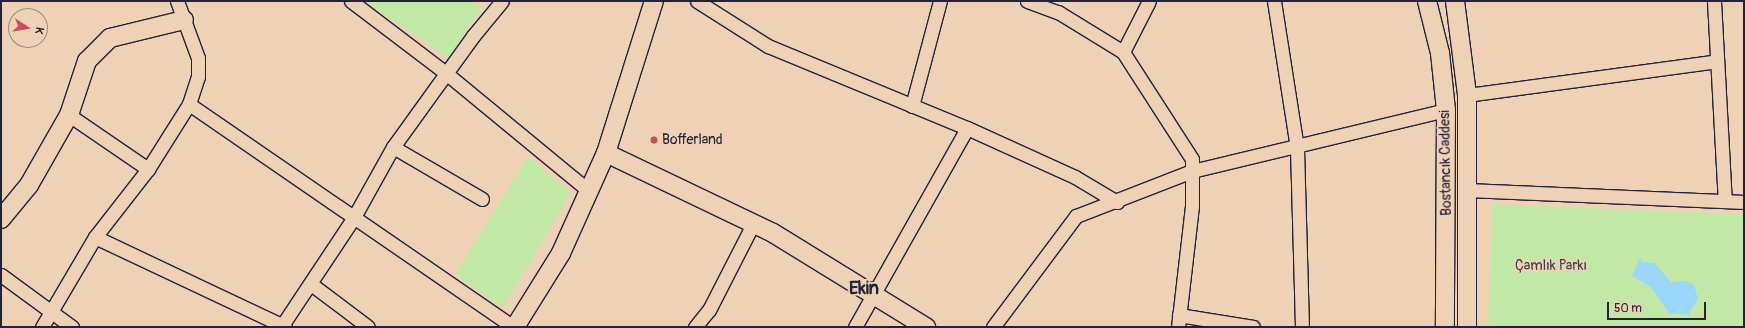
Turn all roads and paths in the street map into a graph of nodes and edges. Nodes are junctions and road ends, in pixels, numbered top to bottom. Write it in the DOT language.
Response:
graph roads {
  1 [pos="177,1"];
  2 [pos="351,1"];
  3 [pos="502,1"];
  4 [pos="654,1"];
  5 [pos="697,1"];
  6 [pos="940,1"];
  7 [pos="1027,1"];
  8 [pos="1149,1"];
  9 [pos="1274,1"];
  10 [pos="1427,1"];
  11 [pos="1455,1"];
  12 [pos="1714,1"];
  13 [pos="184,20"];
  14 [pos="1123,52"];
  15 [pos="1717,61"];
  16 [pos="447,74"];
  17 [pos="1467,95"];
  18 [pos="189,104"];
  19 [pos="912,106"];
  20 [pos="1446,110"];
  21 [pos="69,115"];
  22 [pos="967,128"];
  23 [pos="393,147"];
  24 [pos="1297,148"];
  25 [pos="606,153"];
  26 [pos="148,169"];
  27 [pos="1192,171"];
  28 [pos="1468,190"];
  29 [pos="589,191"];
  30 [pos="482,198"];
  31 [pos="1725,201"];
  32 [pos="1117,202"];
  33 [pos="1744,202"];
  34 [pos="354,217"];
  35 [pos="1,219"];
  36 [pos="753,224"];
  37 [pos="95,237"];
  38 [pos="1,275"];
  39 [pos="311,284"];
  40 [pos="874,295"];
  41 [pos="51,312"];
  42 [pos="1178,321"];
  43 [pos="282,326"];
  44 [pos="42,327"];
  45 [pos="72,327"];
  46 [pos="368,327"];
  47 [pos="514,327"];
  48 [pos="695,327"];
  49 [pos="855,327"];
  50 [pos="926,327"];
  51 [pos="993,327"];
  52 [pos="1253,327"];
  53 [pos="1302,327"];
  54 [pos="1445,327"];
  55 [pos="1467,327"];
  1 -- 13 [label="street"];
  2 -- 16 [label="street"];
  3 -- 16 [label="street"];
  4 -- 25 [label="street"];
  5 -- 19 [label="street"];
  6 -- 19 [label="street"];
  7 -- 14 [label="street"];
  8 -- 14 [label="street"];
  9 -- 24 [label="street"];
  10 -- 20 [label="street, Bostancık Caddesi"];
  11 -- 17 [label="street, Bostancık Caddesi"];
  12 -- 15 [label="street"];
  13 -- 18 [label="street"];
  13 -- 21 [label="street"];
  14 -- 27 [label="street"];
  15 -- 17 [label="street"];
  15 -- 31 [label="street"];
  16 -- 23 [label="street"];
  16 -- 29 [label="street"];
  17 -- 28 [label="street, Bostancık Caddesi"];
  18 -- 26 [label="street"];
  18 -- 34 [label="street"];
  19 -- 22 [label="street"];
  20 -- 24 [label="street"];
  20 -- 54 [label="street, Bostancık Caddesi"];
  21 -- 26 [label="street"];
  21 -- 35 [label="street"];
  22 -- 32 [label="street"];
  22 -- 40 [label="street"];
  23 -- 30 [label="street"];
  23 -- 34 [label="street"];
  24 -- 27 [label="street"];
  24 -- 53 [label="street"];
  25 -- 29 [label="street"];
  25 -- 36 [label="street"];
  26 -- 37 [label="street"];
  27 -- 32 [label="street"];
  27 -- 42 [label="street"];
  28 -- 31 [label="street"];
  28 -- 55 [label="street, Bostancık Caddesi"];
  29 -- 47 [label="street"];
  31 -- 33 [label="street"];
  32 -- 51 [label="street"];
  34 -- 39 [label="street"];
  34 -- 47 [label="street"];
  36 -- 40 [label="street"];
  36 -- 48 [label="street"];
  37 -- 41 [label="street"];
  37 -- 43 [label="street"];
  38 -- 41 [label="street"];
  39 -- 43 [label="street"];
  39 -- 46 [label="street"];
  40 -- 49 [label="street"];
  40 -- 50 [label="street"];
  41 -- 44 [label="street"];
  41 -- 45 [label="street"];
  42 -- 52 [label="street"];
}
